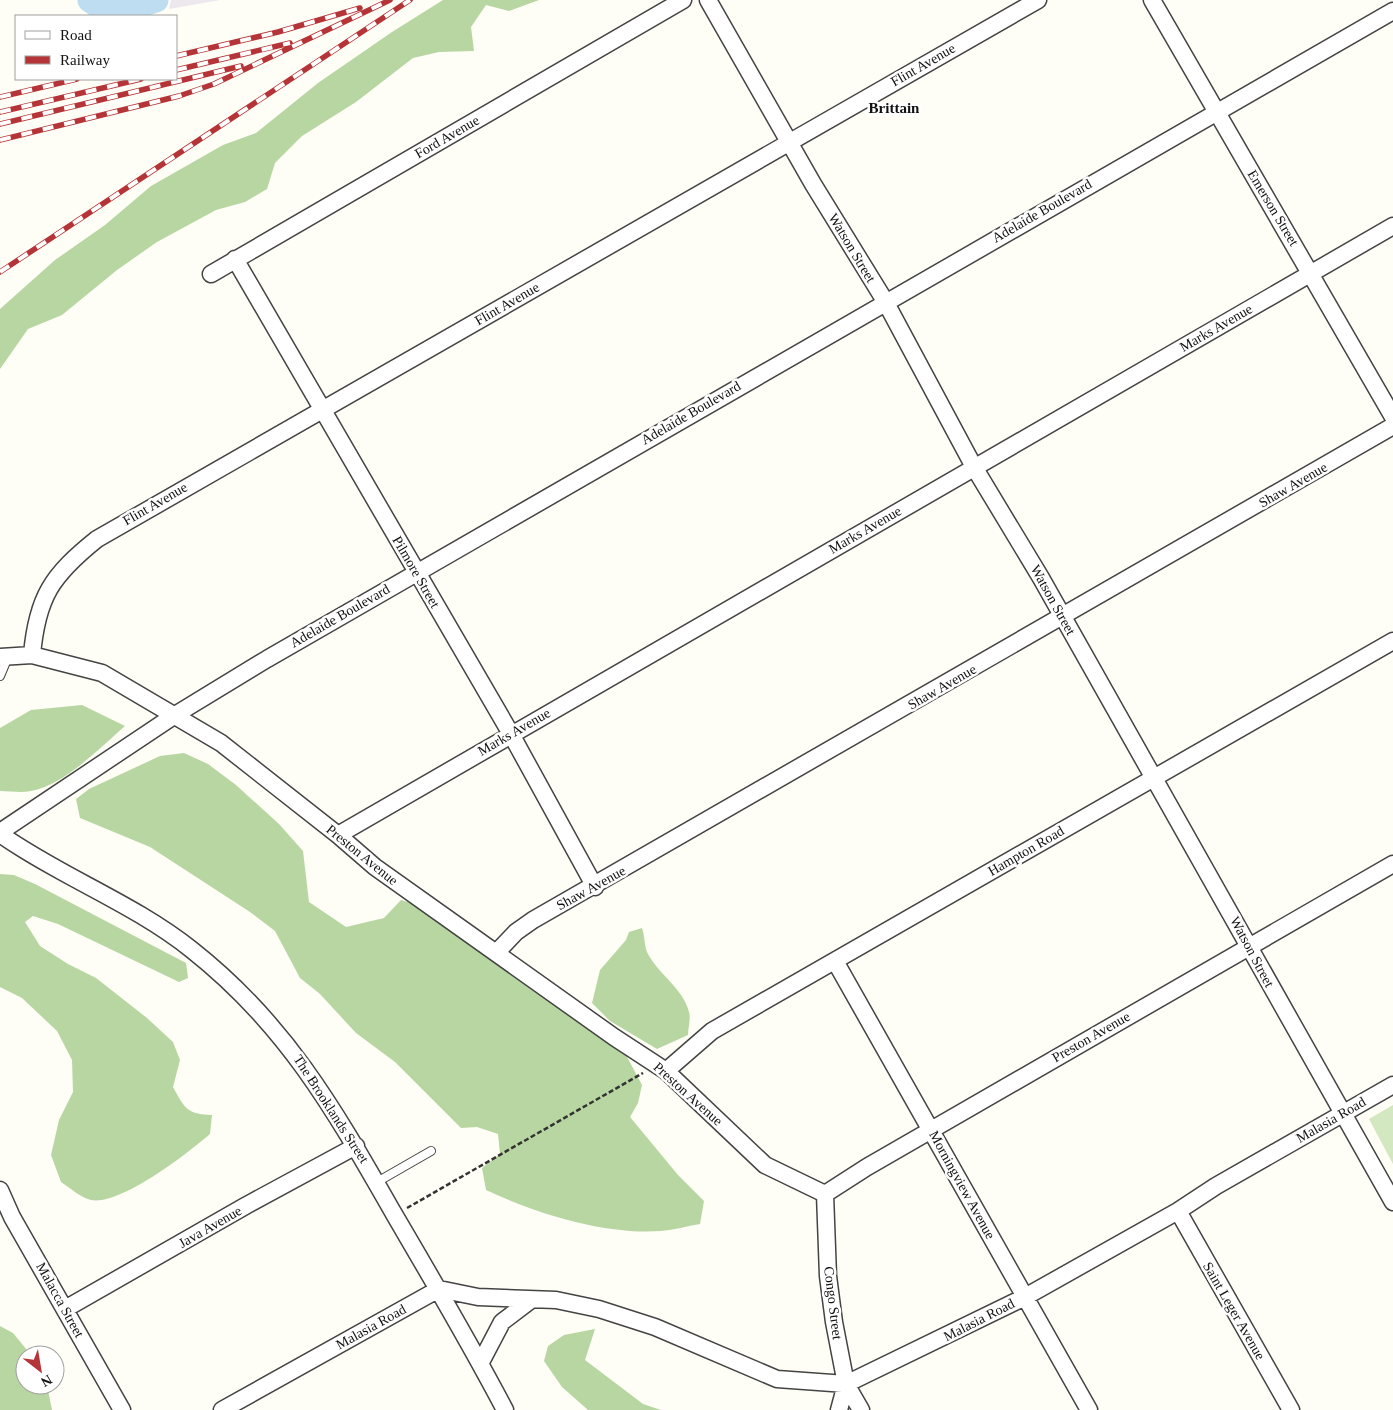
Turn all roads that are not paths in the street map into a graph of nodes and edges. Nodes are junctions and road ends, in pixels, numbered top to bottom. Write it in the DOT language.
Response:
graph roads {
  1 [pos="683,0"];
  2 [pos="708,0"];
  3 [pos="1038,0"];
  4 [pos="1152,0"];
  5 [pos="1393,12"];
  6 [pos="1216,112"];
  7 [pos="789,141"];
  8 [pos="1393,226"];
  9 [pos="235,259"];
  10 [pos="1312,273"];
  11 [pos="211,274"];
  12 [pos="885,302"];
  13 [pos="323,410"];
  14 [pos="1393,417"];
  15 [pos="1393,426"];
  16 [pos="974,467"];
  17 [pos="416,571"];
  18 [pos="1063,618"];
  19 [pos="1393,641"];
  20 [pos="32,655"];
  21 [pos="4,657"];
  22 [pos="0,676"];
  23 [pos="175,715"];
  24 [pos="511,734"];
  25 [pos="1153,780"];
  26 [pos="0,833"];
  27 [pos="338,835"];
  28 [pos="1393,864"];
  29 [pos="595,886"];
  30 [pos="1251,948"];
  31 [pos="496,953"];
  32 [pos="835,961"];
  33 [pos="662,1068"];
  34 [pos="1393,1085"];
  35 [pos="1343,1113"];
  36 [pos="931,1129"];
  37 [pos="356,1146"];
  38 [pos="431,1151"];
  39 [pos="377,1182"];
  40 [pos="0,1190"];
  41 [pos="825,1194"];
  42 [pos="1393,1202"];
  43 [pos="1178,1211"];
  44 [pos="439,1289"];
  45 [pos="1025,1297"];
  46 [pos="531,1300"];
  47 [pos="65,1309"];
  48 [pos="481,1362"];
  49 [pos="846,1384"];
  50 [pos="122,1410"];
  51 [pos="222,1410"];
  52 [pos="505,1410"];
  53 [pos="840,1410"];
  54 [pos="861,1410"];
  55 [pos="1089,1410"];
  56 [pos="1291,1410"];
  1 -- 9 [label="street, Ford Avenue"];
  2 -- 7 [label="street, Watson Street"];
  3 -- 7 [label="street, Flint Avenue"];
  4 -- 6 [label="street, Emerson Street"];
  5 -- 6 [label="street, Adelaide Boulevard"];
  6 -- 10 [label="street, Emerson Street"];
  6 -- 12 [label="street, Adelaide Boulevard"];
  7 -- 12 [label="street, Watson Street"];
  7 -- 13 [label="street, Flint Avenue"];
  8 -- 10 [label="street, Marks Avenue"];
  9 -- 11 [label="street, Ford Avenue"];
  9 -- 13 [label="street, Pilmore Street"];
  10 -- 14 [label="street, Emerson Street"];
  10 -- 16 [label="street, Marks Avenue"];
  12 -- 16 [label="street, Watson Street"];
  12 -- 17 [label="street, Adelaide Boulevard"];
  13 -- 17 [label="street, Pilmore Street"];
  13 -- 20 [label="street, Flint Avenue"];
  15 -- 18 [label="street, Shaw Avenue"];
  16 -- 18 [label="street, Watson Street"];
  16 -- 24 [label="street, Marks Avenue"];
  17 -- 23 [label="street, Adelaide Boulevard"];
  17 -- 24 [label="street, Pilmore Street"];
  18 -- 25 [label="street, Watson Street"];
  18 -- 29 [label="street, Shaw Avenue"];
  19 -- 25 [label="street, Hampton Road"];
  20 -- 21 [label="street, Preston Avenue"];
  20 -- 23 [label="street, Preston Avenue"];
  21 -- 22 [label="lane"];
  23 -- 26 [label="street, Adelaide Boulevard"];
  23 -- 27 [label="street, Preston Avenue"];
  24 -- 27 [label="street, Marks Avenue"];
  24 -- 29 [label="street, Pilmore Street"];
  25 -- 30 [label="street, Watson Street"];
  25 -- 32 [label="street, Hampton Road"];
  26 -- 37 [label="street, The Brooklands Street"];
  27 -- 31 [label="street, Preston Avenue"];
  28 -- 30 [label="street, Preston Avenue"];
  29 -- 31 [label="street, Shaw Avenue"];
  30 -- 35 [label="street, Watson Street"];
  30 -- 36 [label="street, Preston Avenue"];
  31 -- 33 [label="street, Preston Avenue"];
  32 -- 33 [label="street, Hampton Road"];
  32 -- 36 [label="street, Morningview Avenue"];
  33 -- 41 [label="street, Preston Avenue"];
  34 -- 35 [label="street, Malasia Road"];
  35 -- 42 [label="street, Watson Street"];
  35 -- 43 [label="street, Malasia Road"];
  36 -- 41 [label="street, Preston Avenue"];
  36 -- 45 [label="street, Morningview Avenue"];
  37 -- 39 [label="street, The Brooklands Street"];
  37 -- 47 [label="street, Java Avenue"];
  38 -- 39 [label="lane"];
  39 -- 44 [label="street, The Brooklands Street"];
  40 -- 47 [label="street, Malacca Street"];
  41 -- 49 [label="street, Congo Street"];
  43 -- 45 [label="street, Malasia Road"];
  43 -- 56 [label="street, Saint Leger Avenue"];
  44 -- 46 [label="street"];
  44 -- 48 [label="street, The Brooklands Street"];
  44 -- 51 [label="street, Malasia Road"];
  45 -- 49 [label="street, Malasia Road"];
  45 -- 55 [label="street, Morningview Avenue"];
  46 -- 48 [label="street"];
  46 -- 49 [label="street"];
  47 -- 50 [label="street, Malacca Street"];
  48 -- 52 [label="street, The Brooklands Street"];
  49 -- 53 [label="street, Congo Street"];
  49 -- 54 [label="street"];
}
